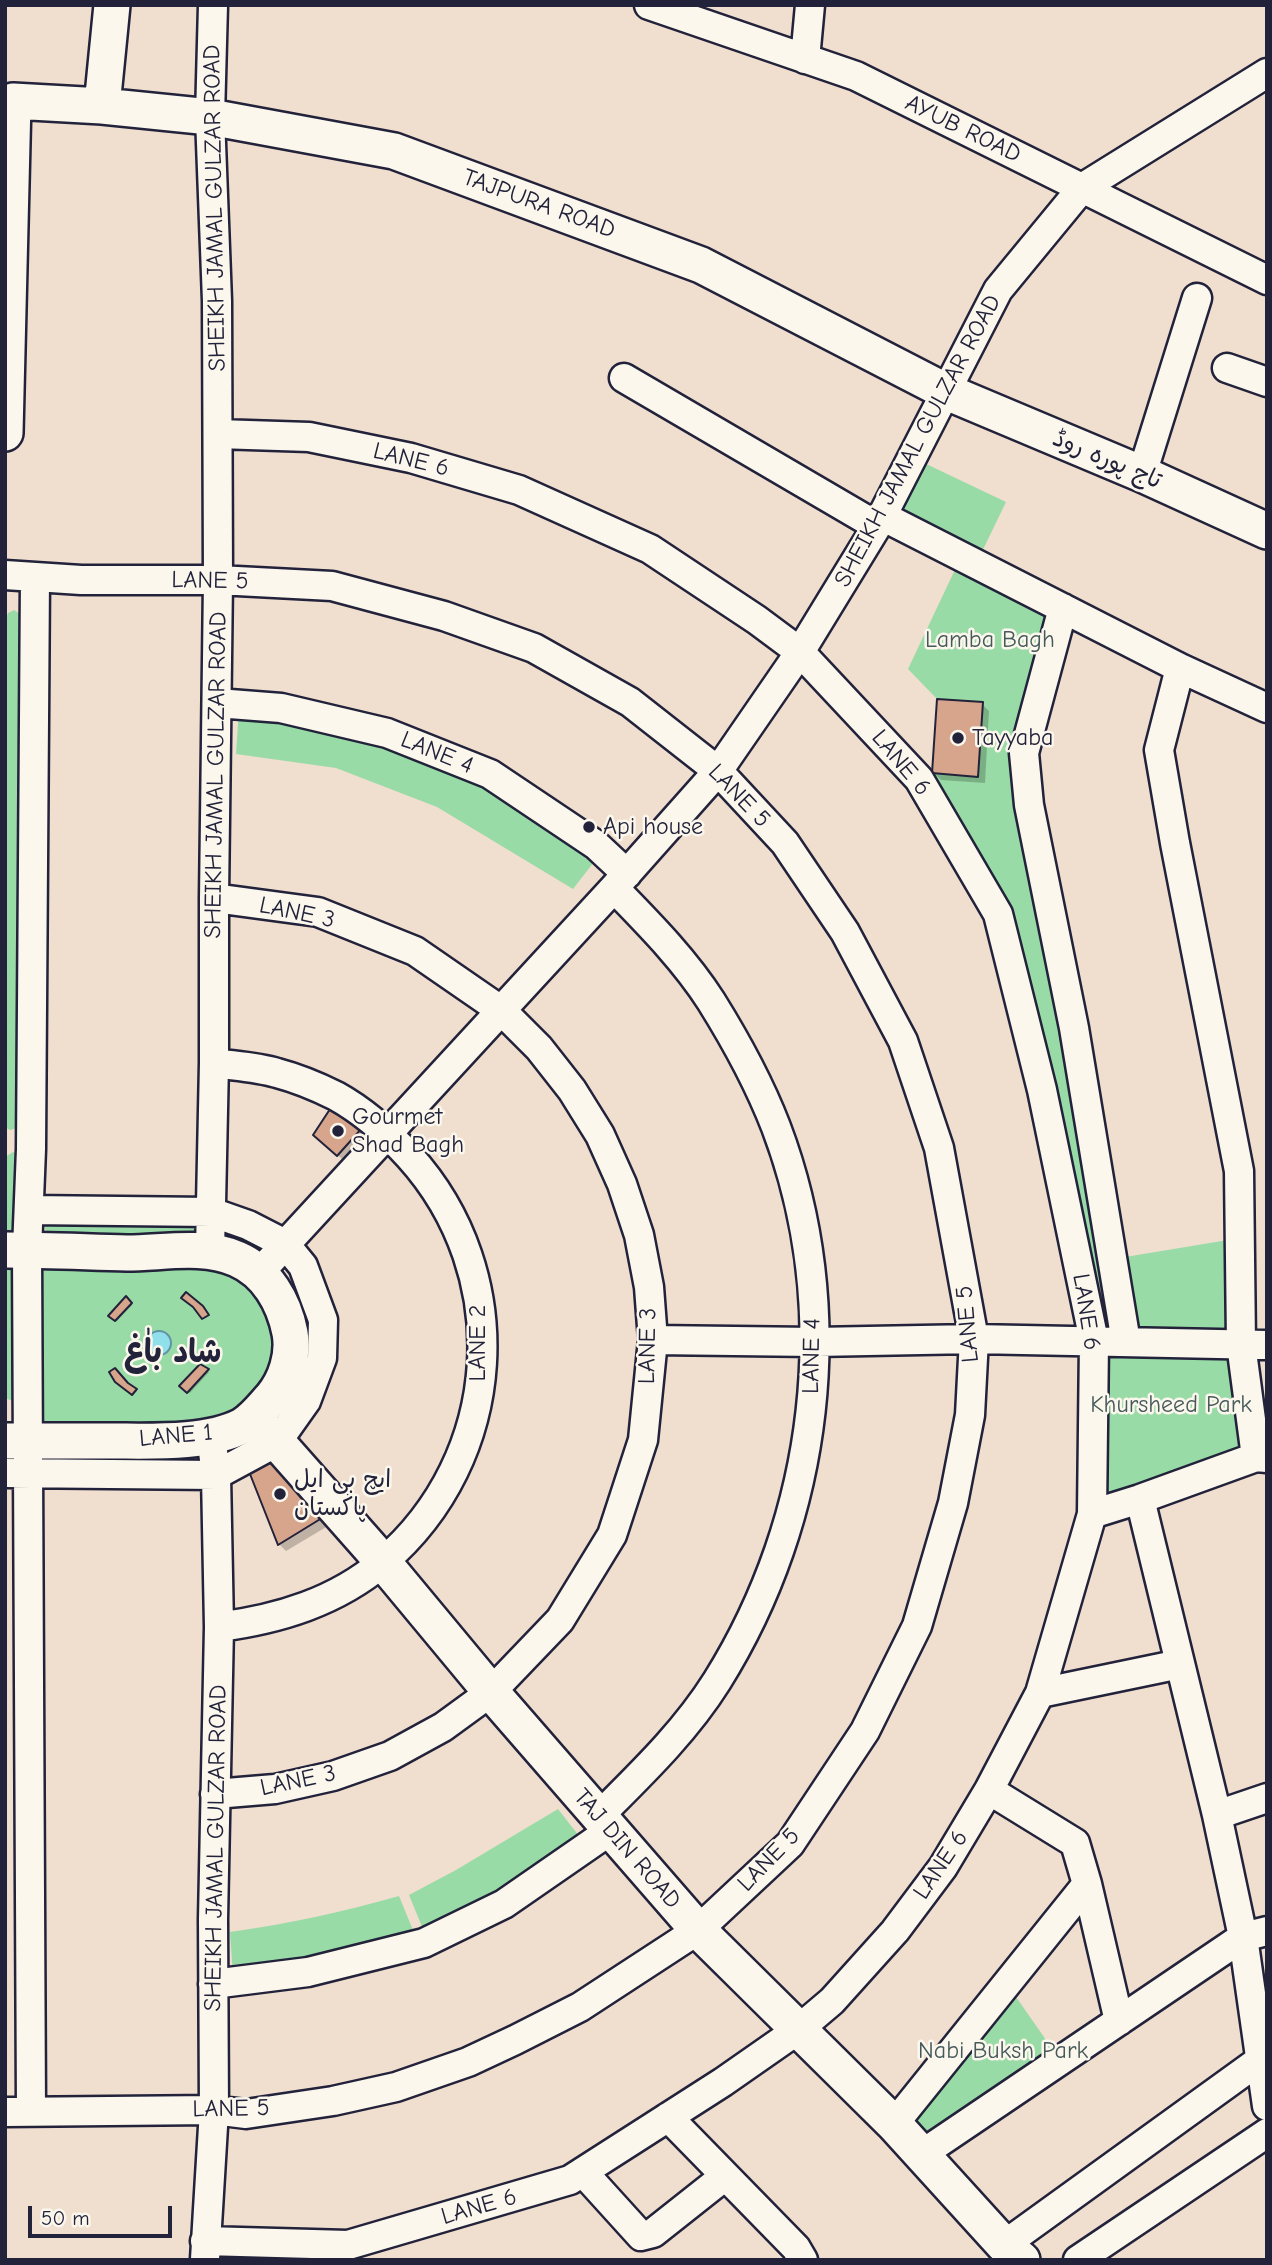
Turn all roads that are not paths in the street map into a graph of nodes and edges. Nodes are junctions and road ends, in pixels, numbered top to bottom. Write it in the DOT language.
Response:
graph roads {
  1 [pos="112,5"];
  2 [pos="214,5"];
  3 [pos="649,5"];
  4 [pos="810,5"];
  5 [pos="805,59"];
  6 [pos="1267,73"];
  7 [pos="9,92"];
  8 [pos="102,106"];
  9 [pos="210,117"];
  10 [pos="1082,188"];
  11 [pos="1267,280"];
  12 [pos="1198,298"];
  13 [pos="1227,368"];
  14 [pos="624,378"];
  15 [pos="1267,382"];
  16 [pos="947,391"];
  17 [pos="5,433"];
  18 [pos="219,434"];
  19 [pos="1142,474"];
  20 [pos="880,521"];
  21 [pos="1267,531"];
  22 [pos="5,575"];
  23 [pos="35,577"];
  24 [pos="218,580"];
  25 [pos="1063,608"];
  26 [pos="800,652"];
  27 [pos="1180,668"];
  28 [pos="217,702"];
  29 [pos="1267,708"];
  30 [pos="718,771"];
  31 [pos="621,881"];
  32 [pos="214,898"];
  33 [pos="502,1011"];
  34 [pos="214,1063"];
  35 [pos="389,1133"];
  36 [pos="18,1149"];
  37 [pos="29,1210"];
  38 [pos="211,1212"];
  39 [pos="285,1244"];
  40 [pos="16,1250"];
  41 [pos="210,1251"];
  42 [pos="259,1273"];
  43 [pos="974,1339"];
  44 [pos="653,1340"];
  45 [pos="1094,1341"];
  46 [pos="816,1342"];
  47 [pos="1126,1342"];
  48 [pos="1254,1345"];
  49 [pos="265,1430"];
  50 [pos="211,1436"];
  51 [pos="16,1457"];
  52 [pos="1261,1457"];
  53 [pos="216,1475"];
  54 [pos="1140,1499"];
  55 [pos="1092,1514"];
  56 [pos="383,1562"];
  57 [pos="219,1627"];
  58 [pos="1180,1664"];
  59 [pos="491,1692"];
  60 [pos="1040,1693"];
  61 [pos="989,1790"];
  62 [pos="215,1794"];
  63 [pos="1267,1798"];
  64 [pos="1217,1815"];
  65 [pos="605,1823"];
  66 [pos="1087,1884"];
  67 [pos="698,1930"];
  68 [pos="1255,1934"];
  69 [pos="213,1984"];
  70 [pos="1119,2021"];
  71 [pos="799,2029"];
  72 [pos="1264,2059"];
  73 [pos="1267,2106"];
  74 [pos="214,2110"];
  75 [pos="18,2112"];
  76 [pos="668,2118"];
  77 [pos="894,2124"];
  78 [pos="1267,2133"];
  79 [pos="922,2154"];
  80 [pos="583,2172"];
  81 [pos="725,2176"];
  82 [pos="378,2249"];
  83 [pos="205,2251"];
  84 [pos="1013,2252"];
  85 [pos="803,2260"];
  86 [pos="1078,2260"];
  1 -- 8 [label="main road"];
  2 -- 9 [label="street, SHEIKH JAMAL GULZAR ROAD"];
  3 -- 5 [label="street, AYUB ROAD"];
  4 -- 5 [label="street"];
  5 -- 10 [label="street, AYUB ROAD"];
  6 -- 10 [label="street, SHEIKH JAMAL GULZAR ROAD"];
  7 -- 8 [label="main road, TAJPURA ROAD"];
  7 -- 17 [label="main road"];
  8 -- 9 [label="main road, TAJPURA ROAD"];
  9 -- 16 [label="main road, TAJPURA ROAD"];
  9 -- 18 [label="street, SHEIKH JAMAL GULZAR ROAD"];
  10 -- 11 [label="street, AYUB ROAD"];
  10 -- 16 [label="street, SHEIKH JAMAL GULZAR ROAD"];
  12 -- 19 [label="street"];
  13 -- 15 [label="street"];
  14 -- 20 [label="street"];
  16 -- 19 [label="main road, تاج پورہ روڈ"];
  16 -- 20 [label="street, SHEIKH JAMAL GULZAR ROAD"];
  18 -- 24 [label="street, SHEIKH JAMAL GULZAR ROAD"];
  18 -- 26 [label="street, LANE 6"];
  19 -- 21 [label="main road, تاج پورہ روڈ"];
  20 -- 25 [label="street"];
  20 -- 26 [label="street, SHEIKH JAMAL GULZAR ROAD"];
  22 -- 23 [label="street, LANE 5"];
  23 -- 24 [label="street, LANE 5"];
  23 -- 36 [label="street"];
  24 -- 28 [label="street, SHEIKH JAMAL GULZAR ROAD"];
  24 -- 30 [label="street, LANE 5"];
  25 -- 27 [label="street"];
  25 -- 47 [label="street"];
  26 -- 30 [label="street, SHEIKH JAMAL GULZAR ROAD"];
  26 -- 45 [label="street, LANE 6"];
  27 -- 29 [label="street"];
  27 -- 48 [label="street"];
  28 -- 31 [label="street, LANE 4"];
  28 -- 32 [label="street, SHEIKH JAMAL GULZAR ROAD"];
  30 -- 31 [label="street, SHEIKH JAMAL GULZAR ROAD"];
  30 -- 43 [label="street, LANE 5"];
  31 -- 33 [label="street, SHEIKH JAMAL GULZAR ROAD"];
  31 -- 46 [label="street, LANE 4"];
  32 -- 33 [label="street, LANE 3"];
  32 -- 34 [label="street, SHEIKH JAMAL GULZAR ROAD"];
  33 -- 35 [label="street, SHEIKH JAMAL GULZAR ROAD"];
  33 -- 44 [label="street, LANE 3"];
  34 -- 35 [label="street, LANE 2"];
  34 -- 38 [label="street, SHEIKH JAMAL GULZAR ROAD"];
  35 -- 39 [label="street, SHEIKH JAMAL GULZAR ROAD"];
  35 -- 56 [label="street, LANE 2"];
  36 -- 37 [label="street"];
  37 -- 38 [label="street"];
  37 -- 40 [label="street"];
  38 -- 39 [label="street"];
  38 -- 41 [label="street, SHEIKH JAMAL GULZAR ROAD"];
  39 -- 42 [label="street, SHEIKH JAMAL GULZAR ROAD"];
  39 -- 49 [label="street"];
  40 -- 41 [label="main road, LANE 1"];
  40 -- 51 [label="street"];
  41 -- 42 [label="main road, LANE 1"];
  42 -- 49 [label="main road, LANE 1"];
  43 -- 45 [label="street"];
  43 -- 46 [label="street"];
  43 -- 67 [label="street, LANE 5"];
  44 -- 46 [label="street"];
  44 -- 59 [label="street, LANE 3"];
  45 -- 47 [label="street"];
  45 -- 55 [label="street, LANE 6"];
  46 -- 65 [label="street, LANE 4"];
  47 -- 48 [label="street"];
  48 -- 52 [label="street"];
  49 -- 50 [label="main road, LANE 1"];
  49 -- 53 [label="street"];
  49 -- 56 [label="main road, TAJ DIN ROAD"];
  50 -- 51 [label="main road, LANE 1"];
  50 -- 53 [label="street, SHEIKH JAMAL GULZAR ROAD"];
  51 -- 53 [label="street"];
  51 -- 75 [label="street"];
  52 -- 54 [label="street"];
  53 -- 57 [label="street, SHEIKH JAMAL GULZAR ROAD"];
  54 -- 55 [label="street"];
  54 -- 58 [label="street"];
  55 -- 60 [label="street, LANE 6"];
  56 -- 57 [label="street, LANE 2"];
  56 -- 59 [label="main road, TAJ DIN ROAD"];
  57 -- 62 [label="street, SHEIKH JAMAL GULZAR ROAD"];
  58 -- 60 [label="street"];
  58 -- 64 [label="street"];
  59 -- 62 [label="street, LANE 3"];
  59 -- 65 [label="main road, TAJ DIN ROAD"];
  60 -- 61 [label="street, LANE 6"];
  61 -- 66 [label="street"];
  61 -- 71 [label="street, LANE 6"];
  62 -- 69 [label="street, SHEIKH JAMAL GULZAR ROAD"];
  63 -- 64 [label="street"];
  64 -- 68 [label="street"];
  65 -- 67 [label="main road, TAJ DIN ROAD"];
  65 -- 69 [label="street, LANE 4"];
  66 -- 70 [label="street"];
  66 -- 77 [label="street"];
  67 -- 71 [label="main road, TAJ DIN ROAD"];
  67 -- 74 [label="street, LANE 5"];
  68 -- 70 [label="street"];
  68 -- 72 [label="street"];
  69 -- 74 [label="street, SHEIKH JAMAL GULZAR ROAD"];
  70 -- 79 [label="street"];
  71 -- 76 [label="street, LANE 6"];
  71 -- 77 [label="main road, TAJ DIN ROAD"];
  72 -- 73 [label="street"];
  72 -- 84 [label="street"];
  74 -- 75 [label="street, LANE 5"];
  74 -- 83 [label="street, SHEIKH JAMAL GULZAR ROAD"];
  76 -- 80 [label="street, LANE 6"];
  76 -- 81 [label="street"];
  77 -- 79 [label="main road, TAJ DIN ROAD"];
  78 -- 86 [label="street"];
  79 -- 84 [label="main road, TAJ DIN ROAD"];
  80 -- 81 [label="street"];
  80 -- 82 [label="street, LANE 6"];
  81 -- 85 [label="street"];
  82 -- 83 [label="street, LANE 6"];
}
